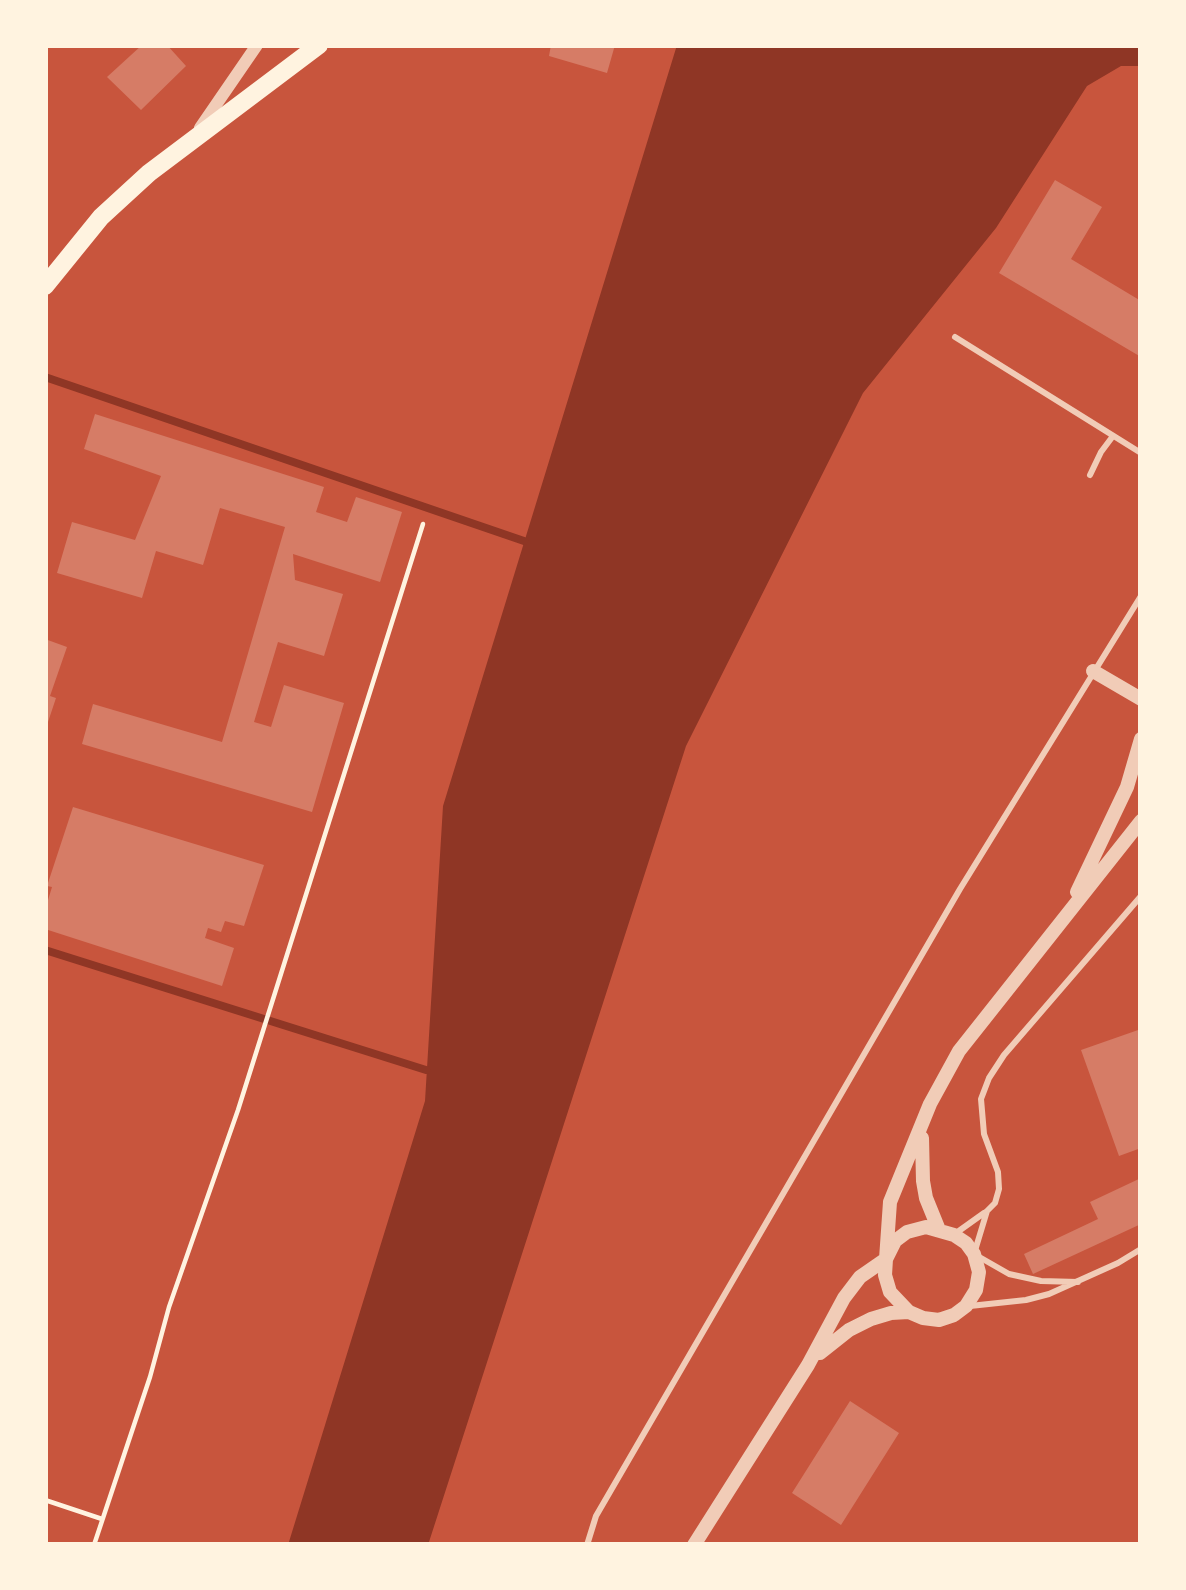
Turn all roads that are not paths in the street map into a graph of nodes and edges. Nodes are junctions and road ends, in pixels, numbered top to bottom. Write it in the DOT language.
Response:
graph roads {
  1 [pos="257,45"];
  2 [pos="319,45"];
  3 [pos="193,140"];
  4 [pos="45,286"];
  5 [pos="955,337"];
  6 [pos="1113,436"];
  7 [pos="1141,453"];
  8 [pos="1090,475"];
  9 [pos="1141,596"];
  10 [pos="1094,671"];
  11 [pos="1141,699"];
  12 [pos="1141,739"];
  13 [pos="1141,821"];
  14 [pos="1141,896"];
  15 [pos="1067,913"];
  16 [pos="930,1104"];
  17 [pos="987,1211"];
  18 [pos="947,1232"];
  19 [pos="1141,1249"];
  20 [pos="974,1254"];
  21 [pos="886,1258"];
  22 [pos="1078,1282"];
  23 [pos="967,1306"];
  24 [pos="909,1312"];
  25 [pos="808,1365"];
  26 [pos="587,1545"];
  27 [pos="694,1545"];
  1 -- 3 [label="street"];
  2 -- 3 [label="main road"];
  3 -- 4 [label="main road"];
  5 -- 6 [label="lane"];
  6 -- 7 [label="lane"];
  6 -- 8 [label="lane"];
  9 -- 10 [label="lane"];
  10 -- 11 [label="street"];
  10 -- 26 [label="lane"];
  12 -- 15 [label="street"];
  13 -- 15 [label="street"];
  14 -- 17 [label="lane"];
  15 -- 16 [label="street"];
  16 -- 18 [label="street"];
  16 -- 21 [label="street"];
  17 -- 18 [label="lane"];
  17 -- 20 [label="lane"];
  18 -- 20 [label="street"];
  18 -- 21 [label="street"];
  19 -- 22 [label="lane"];
  20 -- 22 [label="lane"];
  20 -- 23 [label="street"];
  21 -- 24 [label="street"];
  21 -- 25 [label="street"];
  22 -- 23 [label="lane"];
  23 -- 24 [label="street"];
  24 -- 25 [label="street"];
  25 -- 27 [label="street"];
}
